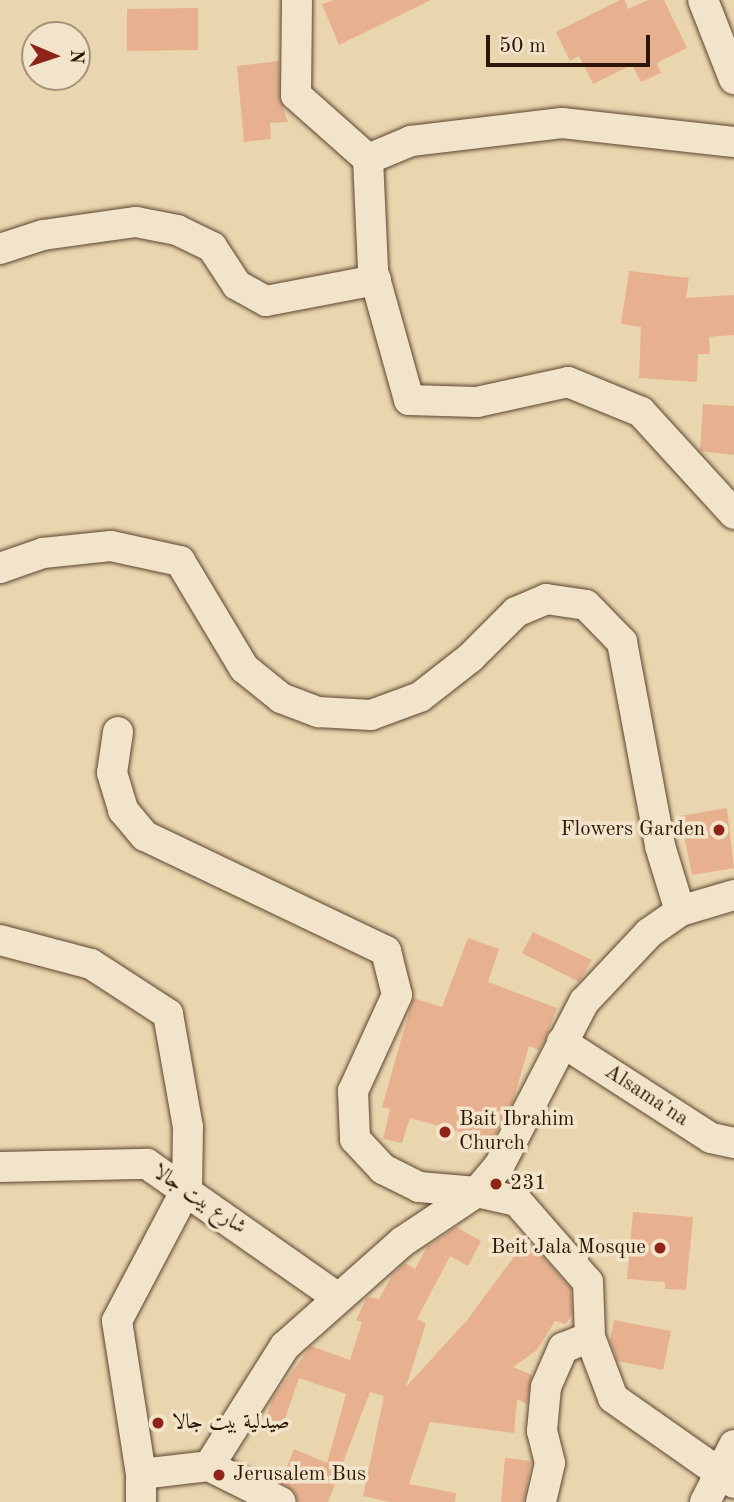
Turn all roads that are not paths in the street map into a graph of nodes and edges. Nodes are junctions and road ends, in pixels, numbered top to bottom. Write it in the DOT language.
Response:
graph roads {
  1 [pos="297,0"];
  2 [pos="703,0"];
  3 [pos="734,79"];
  4 [pos="734,142"];
  5 [pos="369,159"];
  6 [pos="0,249"];
  7 [pos="376,280"];
  8 [pos="734,514"];
  9 [pos="0,568"];
  10 [pos="118,732"];
  11 [pos="734,895"];
  12 [pos="680,911"];
  13 [pos="0,940"];
  14 [pos="562,1042"];
  15 [pos="734,1143"];
  16 [pos="0,1167"];
  17 [pos="187,1188"];
  18 [pos="477,1192"];
  19 [pos="337,1297"];
  20 [pos="590,1337"];
  21 [pos="734,1445"];
  22 [pos="209,1466"];
  23 [pos="727,1478"];
  24 [pos="141,1488"];
  25 [pos="282,1502"];
  26 [pos="541,1502"];
  27 [pos="705,1502"];
  1 -- 5 [label="street"];
  2 -- 3 [label="street"];
  4 -- 5 [label="street"];
  5 -- 7 [label="street"];
  6 -- 7 [label="street"];
  7 -- 8 [label="street"];
  9 -- 12 [label="street"];
  10 -- 18 [label="street"];
  11 -- 12 [label="street"];
  12 -- 14 [label="street"];
  13 -- 17 [label="street"];
  14 -- 15 [label="street, Alsama'na"];
  14 -- 18 [label="street"];
  16 -- 17 [label="street, شارع بيت جالا"];
  17 -- 19 [label="street, شارع بيت جالا"];
  17 -- 24 [label="street"];
  18 -- 19 [label="street"];
  18 -- 20 [label="street"];
  19 -- 22 [label="street"];
  20 -- 23 [label="street"];
  20 -- 26 [label="street"];
  21 -- 23 [label="street"];
  22 -- 24 [label="street"];
  22 -- 25 [label="street"];
  23 -- 27 [label="street"];
}
